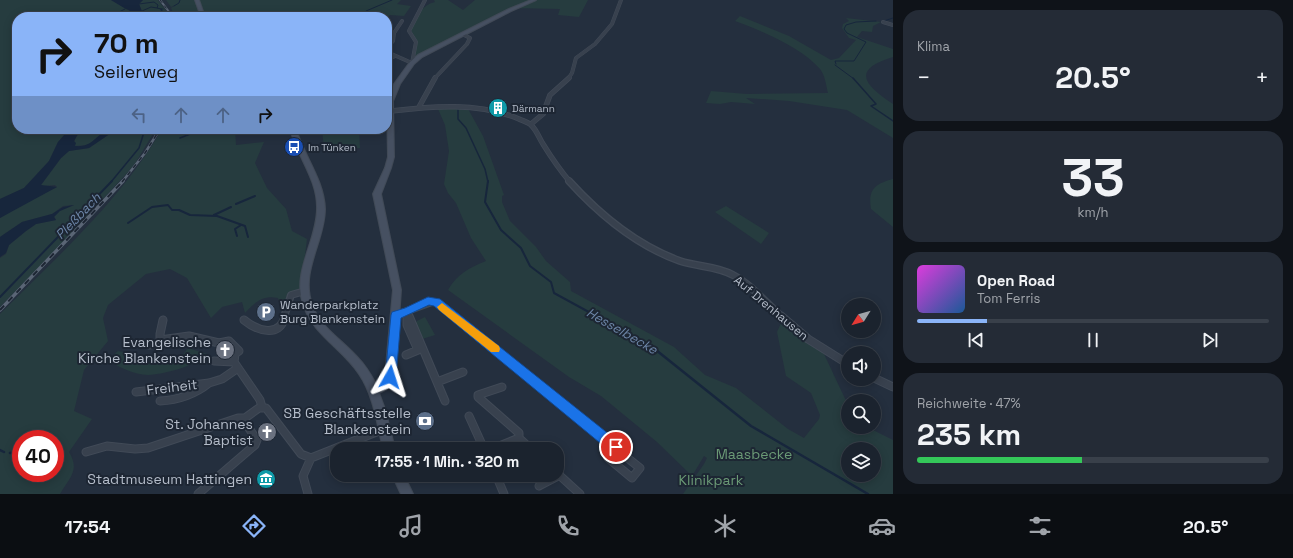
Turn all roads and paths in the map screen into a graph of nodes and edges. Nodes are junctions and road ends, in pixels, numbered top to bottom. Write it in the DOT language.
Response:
graph roads {
  1 [pos="197,0"];
  2 [pos="425,0"];
  3 [pos="534,0"];
  4 [pos="621,0"];
  5 [pos="201,12"];
  6 [pos="402,21"];
  7 [pos="883,22"];
  8 [pos="893,25"];
  9 [pos="464,34"];
  10 [pos="392,41"];
  11 [pos="392,54"];
  12 [pos="395,56"];
  13 [pos="392,58"];
  14 [pos="412,63"];
  15 [pos="392,96"];
  16 [pos="419,107"];
  17 [pos="392,111"];
  18 [pos="531,124"];
  19 [pos="294,134"];
  20 [pos="391,134"];
  21 [pos="305,292"];
  22 [pos="407,312"];
  23 [pos="396,315"];
  24 [pos="163,320"];
  25 [pos="244,320"];
  26 [pos="195,337"];
  27 [pos="149,345"];
  28 [pos="406,355"];
  29 [pos="841,360"];
  30 [pos="214,361"];
  31 [pos="236,365"];
  32 [pos="462,372"];
  33 [pos="881,381"];
  34 [pos="437,382"];
  35 [pos="209,383"];
  36 [pos="502,387"];
  37 [pos="893,387"];
  38 [pos="374,390"];
  39 [pos="136,392"];
  40 [pos="445,400"];
  41 [pos="160,402"];
  42 [pos="262,407"];
  43 [pos="469,416"];
  44 [pos="245,418"];
  45 [pos="384,429"];
  46 [pos="519,438"];
  47 [pos="387,442"];
  48 [pos="481,442"];
  49 [pos="509,442"];
  50 [pos="523,442"];
  51 [pos="616,447"];
  52 [pos="86,452"];
  53 [pos="311,458"];
  54 [pos="564,479"];
  55 [pos="401,482"];
  56 [pos="499,482"];
  57 [pos="545,482"];
  58 [pos="539,486"];
  59 [pos="198,494"];
  60 [pos="308,494"];
  61 [pos="407,494"];
  62 [pos="504,494"];
  63 [pos="580,494"];
  1 -- 5 [label="street"];
  2 -- 14 [label="street"];
  3 -- 9 [label="street"];
  4 -- 18 [label="street"];
  6 -- 10 [label="street"];
  7 -- 8 [label="street"];
  9 -- 14 [label="street"];
  9 -- 16 [label="street"];
  11 -- 12 [label="street"];
  12 -- 13 [label="street"];
  12 -- 14 [label="street"];
  14 -- 15 [label="street"];
  16 -- 17 [label="street"];
  16 -- 18 [label="street"];
  18 -- 29 [label="street, Auf Drenhausen"];
  19 -- 21 [label="street"];
  20 -- 23 [label="street"];
  21 -- 25 [label="street"];
  21 -- 38 [label="street"];
  22 -- 23 [label="street"];
  22 -- 28 [label="street"];
  22 -- 34 [label="street"];
  22 -- 51 [label="street"];
  23 -- 38 [label="street"];
  24 -- 26 [label="street"];
  26 -- 27 [label="street"];
  26 -- 31 [label="street"];
  30 -- 31 [label="street"];
  31 -- 35 [label="street, Freiheit"];
  31 -- 42 [label="street"];
  32 -- 34 [label="street"];
  33 -- 37 [label="street"];
  34 -- 40 [label="street"];
  35 -- 39 [label="street, Freiheit"];
  35 -- 41 [label="street, Freiheit"];
  36 -- 46 [label="street"];
  38 -- 45 [label="street"];
  42 -- 44 [label="street"];
  42 -- 53 [label="street"];
  43 -- 48 [label="street"];
  44 -- 52 [label="street"];
  44 -- 59 [label="street"];
  45 -- 47 [label="street"];
  45 -- 53 [label="street"];
  46 -- 49 [label="street"];
  46 -- 50 [label="street"];
  53 -- 60 [label="street"];
  54 -- 63 [label="street"];
  55 -- 61 [label="street"];
  56 -- 62 [label="street"];
  57 -- 58 [label="street"];
}
